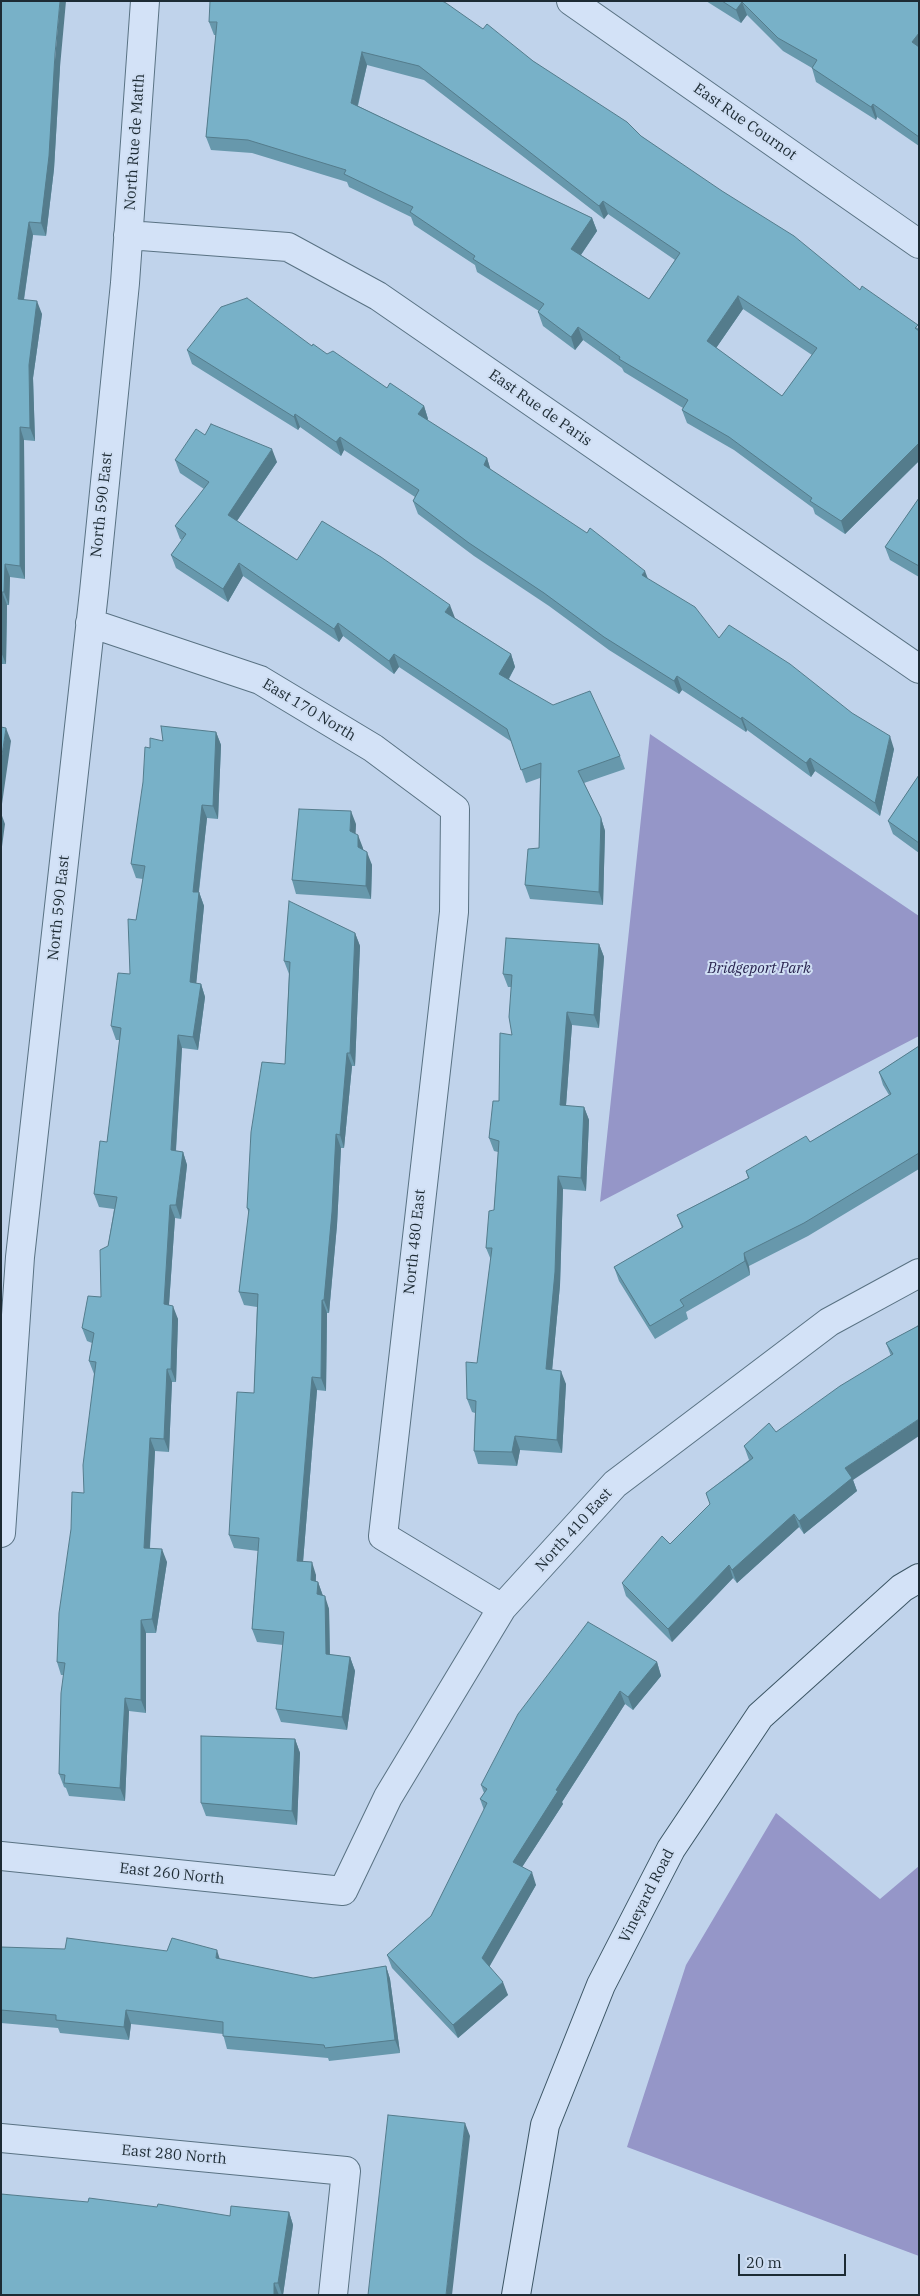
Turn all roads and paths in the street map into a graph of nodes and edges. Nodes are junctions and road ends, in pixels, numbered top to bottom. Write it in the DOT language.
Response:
graph roads {
  1 [pos="145,1"];
  2 [pos="572,1"];
  3 [pos="128,235"];
  4 [pos="919,244"];
  5 [pos="125,283"];
  6 [pos="90,623"];
  7 [pos="919,669"];
  8 [pos="455,809"];
  9 [pos="919,1273"];
  10 [pos="1,1533"];
  11 [pos="919,1578"];
  12 [pos="502,1608"];
  13 [pos="1,1856"];
  14 [pos="343,1892"];
  15 [pos="1,2138"];
  16 [pos="333,2295"];
  17 [pos="516,2295"];
  1 -- 3 [label="street, North Rue de Matth"];
  2 -- 4 [label="street, East Rue Cournot"];
  3 -- 5 [label="street, North Rue de Matth"];
  3 -- 7 [label="street, East Rue de Paris"];
  5 -- 6 [label="street, North 590 East"];
  6 -- 8 [label="street, East 170 North"];
  6 -- 10 [label="street, North 590 East"];
  8 -- 12 [label="street, North 480 East"];
  9 -- 12 [label="street, North 410 East"];
  11 -- 17 [label="street, Vineyard Road"];
  12 -- 14 [label="street, North 410 East"];
  13 -- 14 [label="street, East 260 North"];
  15 -- 16 [label="street, East 280 North"];
}
